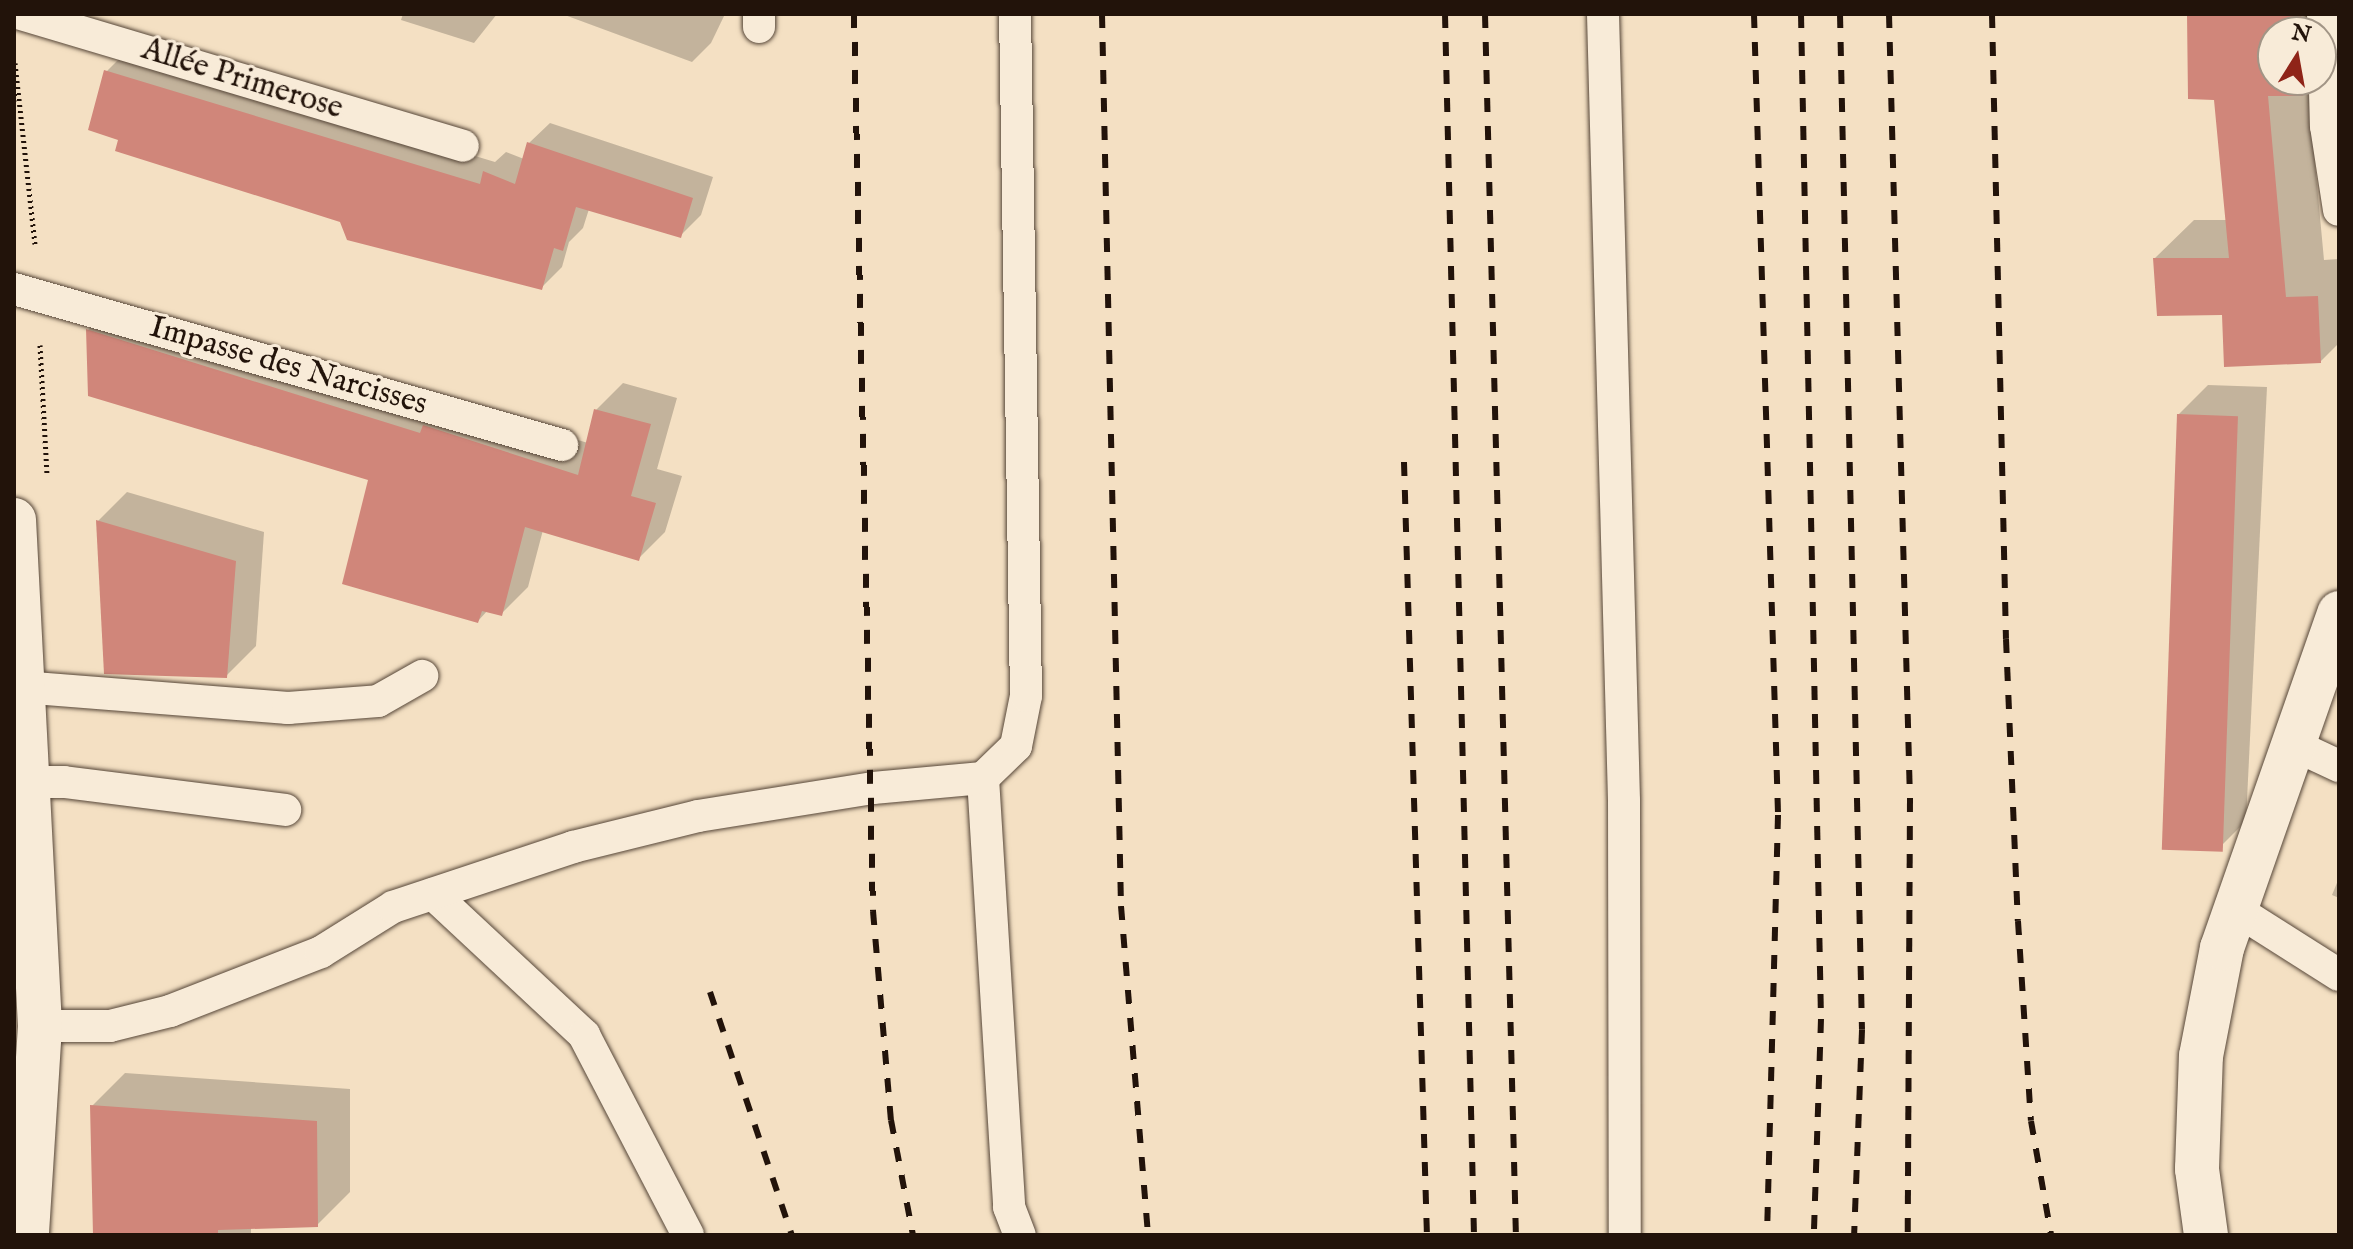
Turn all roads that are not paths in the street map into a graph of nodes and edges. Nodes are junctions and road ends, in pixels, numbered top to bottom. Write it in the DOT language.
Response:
graph roads {
  1 [pos="21,14"];
  2 [pos="1015,14"];
  3 [pos="1603,14"];
  4 [pos="2323,14"];
  5 [pos="463,146"];
  6 [pos="2339,210"];
  7 [pos="14,289"];
  8 [pos="562,445"];
  9 [pos="14,520"];
  10 [pos="2339,613"];
  11 [pos="422,676"];
  12 [pos="21,687"];
  13 [pos="2294,745"];
  14 [pos="2339,767"];
  15 [pos="983,778"];
  16 [pos="25,782"];
  17 [pos="285,810"];
  18 [pos="433,894"];
  19 [pos="2235,909"];
  20 [pos="2339,975"];
  21 [pos="27,1027"];
  22 [pos="27,1235"];
  23 [pos="688,1235"];
  24 [pos="1020,1235"];
  25 [pos="1625,1235"];
  26 [pos="2206,1235"];
  1 -- 5 [label="lane, Allée Primerose"];
  2 -- 15 [label="lane"];
  3 -- 25 [label="lane"];
  4 -- 6 [label="lane"];
  7 -- 8 [label="lane, Impasse des Narcisses"];
  9 -- 12 [label="street"];
  10 -- 13 [label="street"];
  11 -- 12 [label="lane"];
  12 -- 16 [label="street"];
  13 -- 14 [label="lane"];
  13 -- 19 [label="street"];
  15 -- 18 [label="lane"];
  15 -- 24 [label="lane"];
  16 -- 17 [label="lane"];
  16 -- 21 [label="street"];
  18 -- 21 [label="lane"];
  18 -- 23 [label="lane"];
  19 -- 20 [label="lane"];
  19 -- 26 [label="street"];
  21 -- 22 [label="street"];
}
